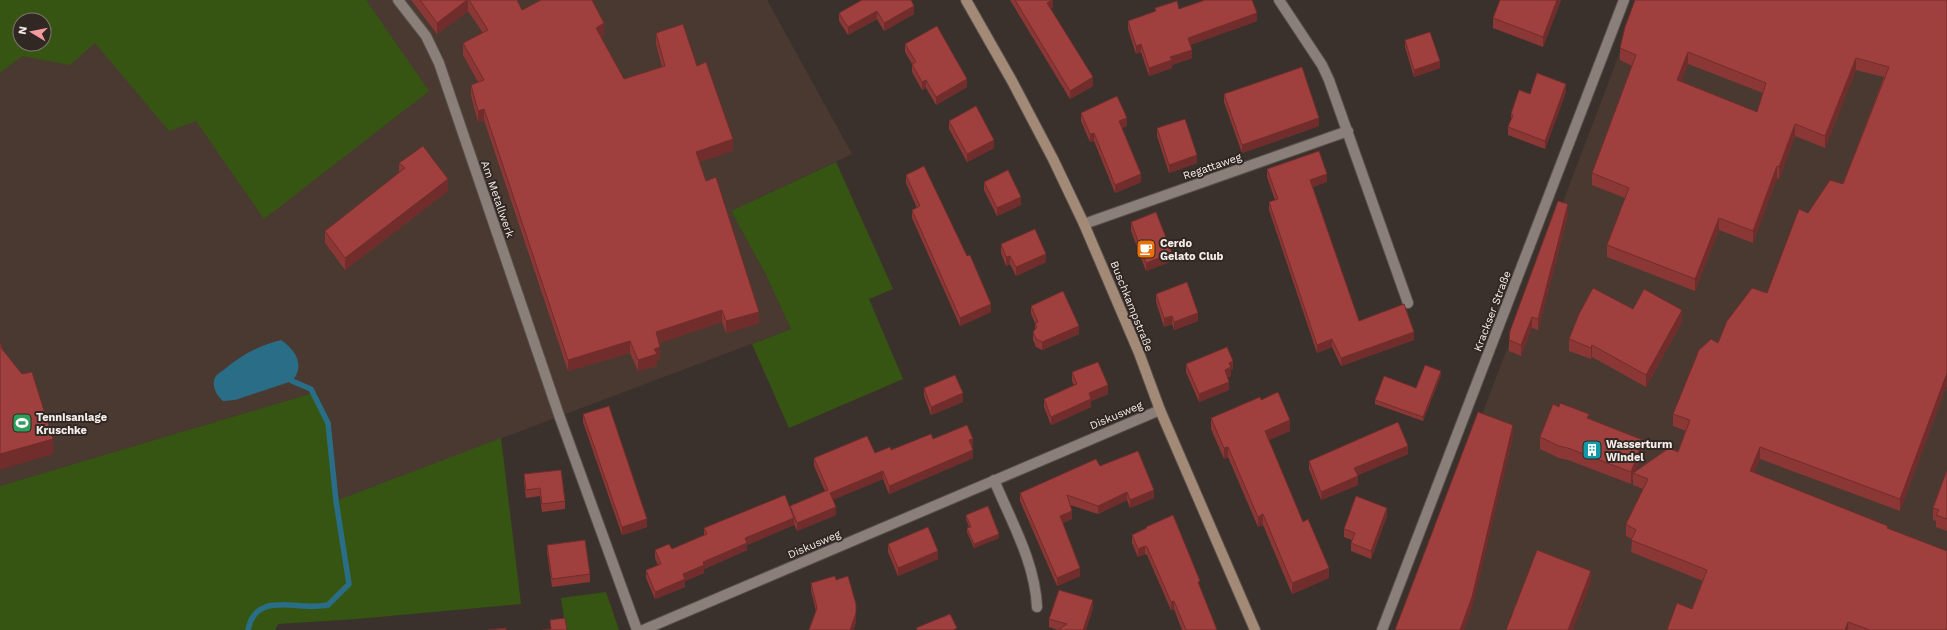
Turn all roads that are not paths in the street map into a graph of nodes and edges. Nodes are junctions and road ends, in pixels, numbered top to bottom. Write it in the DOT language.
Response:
graph roads {
  1 [pos="398,0"];
  2 [pos="966,0"];
  3 [pos="1279,0"];
  4 [pos="1624,0"];
  5 [pos="1348,131"];
  6 [pos="1084,224"];
  7 [pos="1408,303"];
  8 [pos="1160,410"];
  9 [pos="994,480"];
  10 [pos="1037,607"];
  11 [pos="637,630"];
  12 [pos="643,630"];
  13 [pos="1255,630"];
  14 [pos="1382,630"];
  1 -- 11 [label="street, Am Metallwerk"];
  2 -- 6 [label="main road, Buschkampstraße"];
  3 -- 5 [label="street"];
  4 -- 14 [label="street, Krackser Straße"];
  5 -- 6 [label="street, Regattaweg"];
  5 -- 7 [label="street"];
  6 -- 8 [label="main road, Buschkampstraße"];
  8 -- 9 [label="street, Diskusweg"];
  8 -- 13 [label="main road, Buschkampstraße"];
  9 -- 10 [label="street"];
  9 -- 12 [label="street, Diskusweg"];
}
